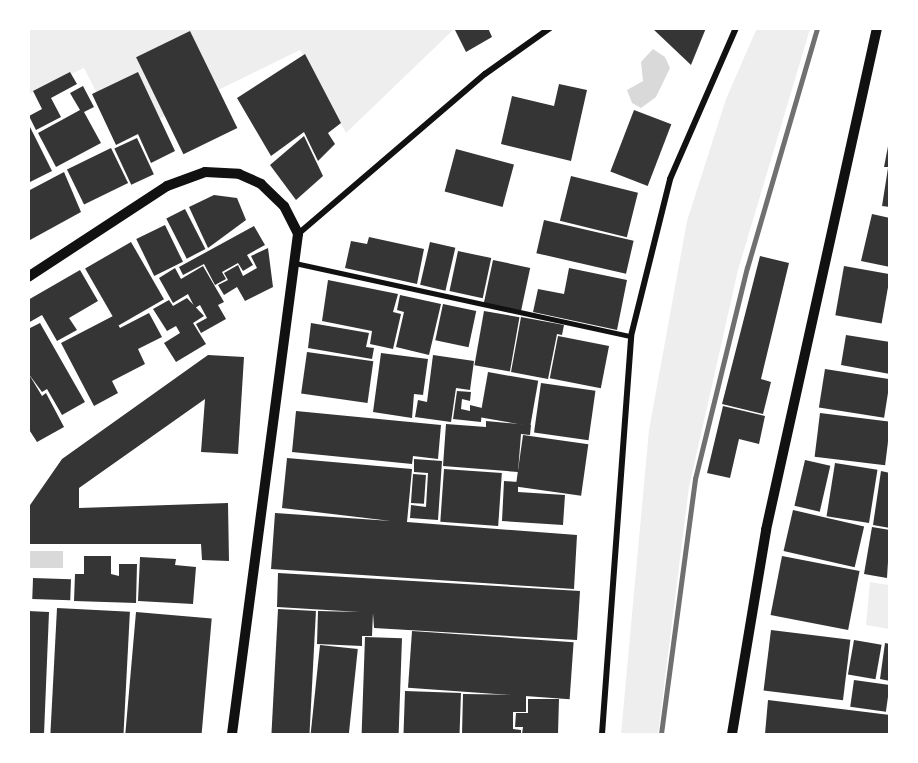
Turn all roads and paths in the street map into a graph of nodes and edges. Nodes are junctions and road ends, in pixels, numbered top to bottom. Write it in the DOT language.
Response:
graph roads {
  1 [pos="550,28"];
  2 [pos="736,28"];
  3 [pos="877,28"];
  4 [pos="298,234"];
  5 [pos="295,263"];
  6 [pos="28,277"];
  7 [pos="631,336"];
  8 [pos="232,735"];
  9 [pos="602,735"];
  10 [pos="732,735"];
  1 -- 4 [label="street"];
  2 -- 7 [label="street"];
  3 -- 10 [label="street"];
  4 -- 5 [label="street"];
  4 -- 6 [label="street"];
  5 -- 7 [label="lane"];
  5 -- 8 [label="street"];
  7 -- 9 [label="street"];
}
